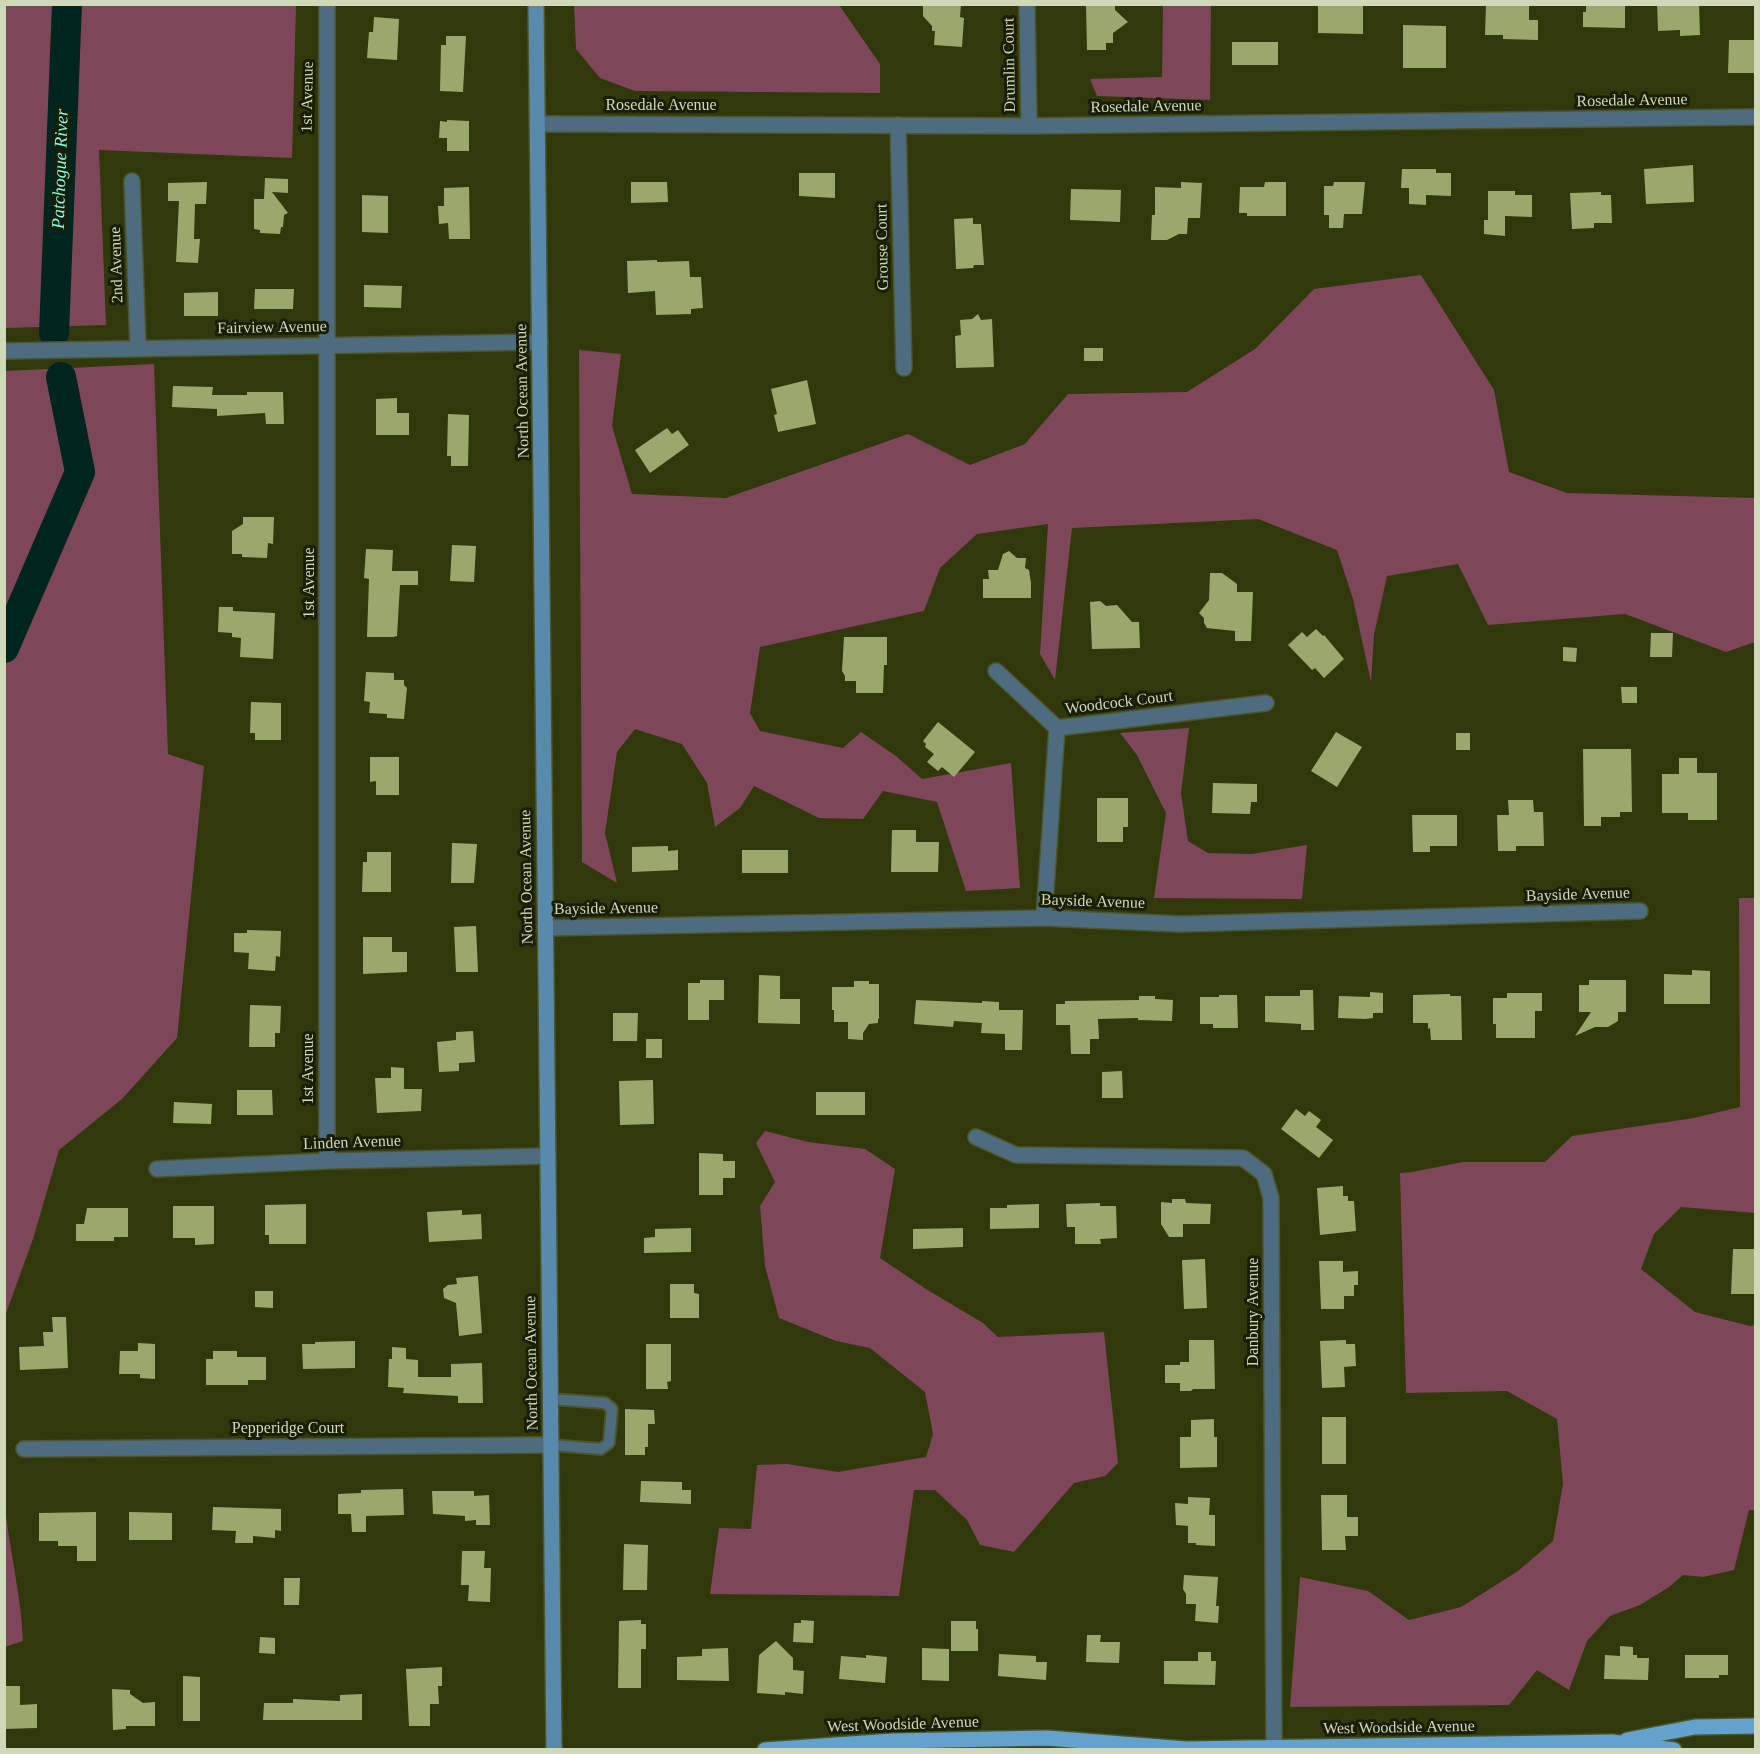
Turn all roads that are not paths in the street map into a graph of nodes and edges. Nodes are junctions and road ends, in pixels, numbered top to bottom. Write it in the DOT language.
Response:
graph roads {
  1 [pos="327,4"];
  2 [pos="536,4"];
  3 [pos="1028,4"];
  4 [pos="1755,117"];
  5 [pos="538,124"];
  6 [pos="898,125"];
  7 [pos="1029,126"];
  8 [pos="132,181"];
  9 [pos="540,342"];
  10 [pos="329,345"];
  11 [pos="138,348"];
  12 [pos="4,351"];
  13 [pos="904,368"];
  14 [pos="996,671"];
  15 [pos="1266,703"];
  16 [pos="1057,729"];
  17 [pos="1640,911"];
  18 [pos="1044,918"];
  19 [pos="545,928"];
  20 [pos="976,1137"];
  21 [pos="548,1156"];
  22 [pos="327,1161"];
  23 [pos="157,1169"];
  24 [pos="551,1399"];
  25 [pos="551,1445"];
  26 [pos="24,1449"];
  27 [pos="1755,1726"];
  28 [pos="1613,1746"];
  29 [pos="1274,1748"];
  30 [pos="554,1749"];
  31 [pos="765,1749"];
  32 [pos="1179,1749"];
  33 [pos="1186,1749"];
  34 [pos="1674,1749"];
  1 -- 10 [label="street, 1st Avenue"];
  2 -- 5 [label="main road, North Ocean Avenue"];
  3 -- 7 [label="street, Drumlin Court"];
  4 -- 7 [label="street, Rosedale Avenue"];
  5 -- 6 [label="street, Rosedale Avenue"];
  5 -- 9 [label="main road, North Ocean Avenue"];
  6 -- 7 [label="street, Rosedale Avenue"];
  6 -- 13 [label="street, Grouse Court"];
  8 -- 11 [label="street, 2nd Avenue"];
  9 -- 10 [label="street, Fairview Avenue"];
  9 -- 19 [label="main road, North Ocean Avenue"];
  10 -- 11 [label="street, Fairview Avenue"];
  10 -- 22 [label="street, 1st Avenue"];
  11 -- 12 [label="street, Fairview Avenue"];
  14 -- 16 [label="street"];
  15 -- 16 [label="street, Woodcock Court"];
  16 -- 18 [label="street, Woodcock Court"];
  17 -- 18 [label="street, Bayside Avenue"];
  18 -- 19 [label="street, Bayside Avenue"];
  19 -- 21 [label="main road, North Ocean Avenue"];
  20 -- 29 [label="street, Danbury Avenue"];
  21 -- 22 [label="street, Linden Avenue"];
  21 -- 24 [label="main road, North Ocean Avenue"];
  22 -- 23 [label="street, Linden Avenue"];
  24 -- 25 [label="main road, North Ocean Avenue"];
  24 -- 25 [label="lane"];
  25 -- 26 [label="street, Pepperidge Court"];
  25 -- 30 [label="main road, North Ocean Avenue"];
  27 -- 28 [label="main road, West Woodside Avenue"];
  28 -- 29 [label="main road, West Woodside Avenue"];
  28 -- 34 [label="main road, West Woodside Avenue"];
  29 -- 33 [label="main road, West Woodside Avenue"];
  31 -- 33 [label="main road, West Woodside Avenue"];
  32 -- 33 [label="main road, West Woodside Avenue"];
}
